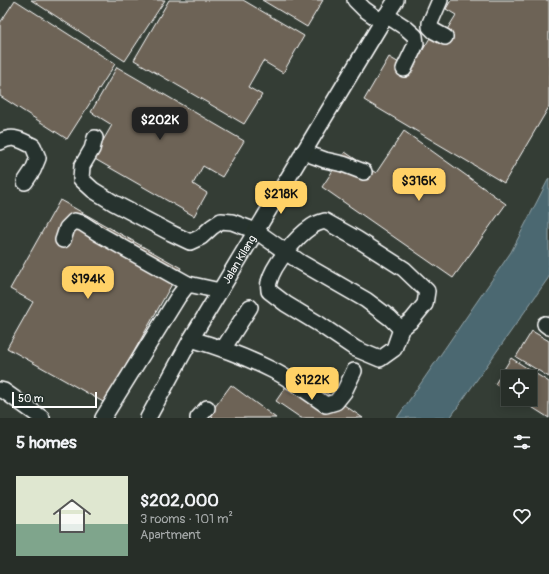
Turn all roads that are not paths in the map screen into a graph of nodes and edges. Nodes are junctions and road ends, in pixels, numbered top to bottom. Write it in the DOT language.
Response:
graph roads {
  1 [pos="355,0"];
  2 [pos="396,0"];
  3 [pos="440,0"];
  4 [pos="384,18"];
  5 [pos="444,37"];
  6 [pos="404,69"];
  7 [pos="95,138"];
  8 [pos="0,142"];
  9 [pos="303,152"];
  10 [pos="364,172"];
  11 [pos="25,182"];
  12 [pos="256,231"];
  13 [pos="62,240"];
  14 [pos="287,252"];
  15 [pos="188,284"];
  16 [pos="220,291"];
  17 [pos="250,307"];
  18 [pos="401,329"];
  19 [pos="191,339"];
  20 [pos="223,349"];
  21 [pos="354,371"];
  22 [pos="0,390"];
  23 [pos="42,418"];
  24 [pos="103,418"];
  25 [pos="148,418"];
  1 -- 4 [label="street"];
  2 -- 4 [label="street, Jalan Kilang"];
  3 -- 5 [label="street"];
  4 -- 6 [label="street"];
  4 -- 9 [label="street, Jalan Kilang"];
  7 -- 12 [label="street"];
  8 -- 11 [label="street"];
  9 -- 10 [label="street"];
  9 -- 12 [label="street, Jalan Kilang"];
  12 -- 14 [label="street"];
  12 -- 16 [label="street, Jalan Kilang"];
  13 -- 15 [label="street"];
  14 -- 18 [label="street"];
  14 -- 18 [label="street"];
  14 -- 18 [label="street"];
  15 -- 16 [label="street"];
  15 -- 24 [label="street"];
  16 -- 19 [label="street, Jalan Kilang"];
  17 -- 20 [label="street"];
  19 -- 20 [label="street"];
  19 -- 25 [label="street, Jalan Kilang"];
  20 -- 21 [label="street"];
  22 -- 23 [label="street"];
}
